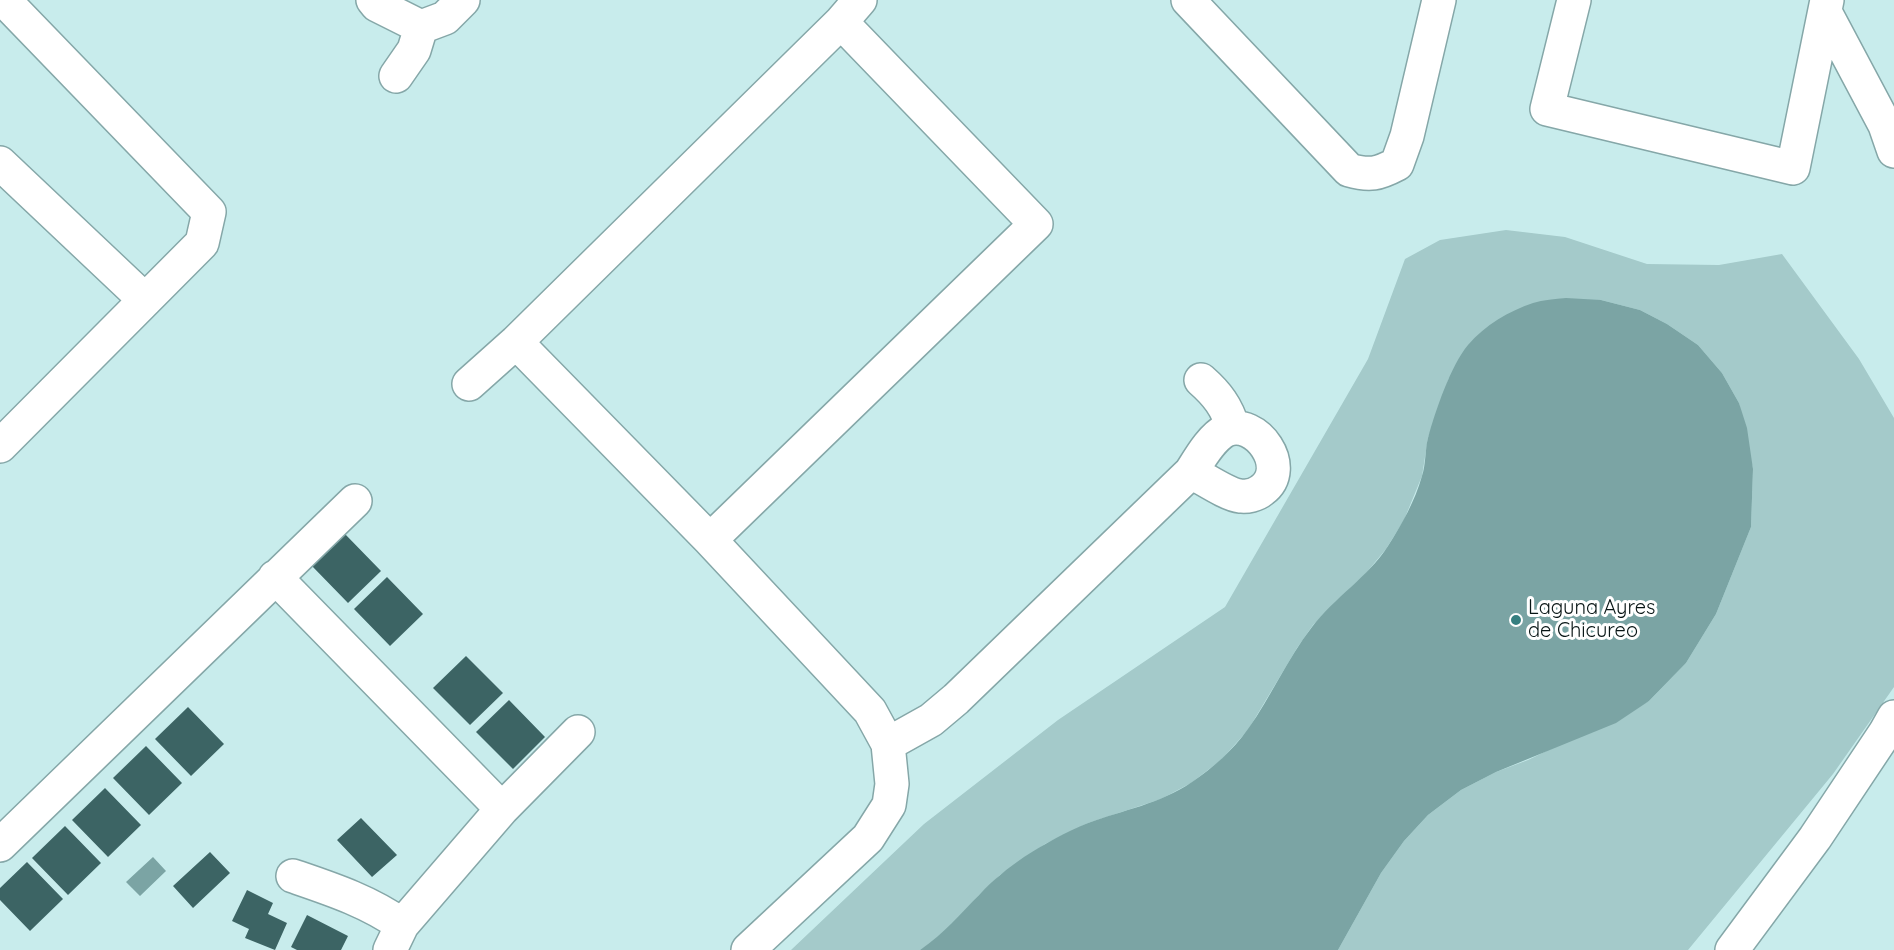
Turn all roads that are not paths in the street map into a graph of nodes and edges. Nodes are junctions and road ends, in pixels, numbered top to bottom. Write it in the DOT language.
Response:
graph roads {
  1 [pos="4,0"];
  2 [pos="373,0"];
  3 [pos="463,0"];
  4 [pos="1188,0"];
  5 [pos="1439,0"];
  6 [pos="1574,0"];
  7 [pos="0,3"];
  8 [pos="1826,6"];
  9 [pos="850,11"];
  10 [pos="422,27"];
  11 [pos="396,76"];
  12 [pos="1894,151"];
  13 [pos="0,163"];
  14 [pos="145,300"];
  15 [pos="516,342"];
  16 [pos="1201,380"];
  17 [pos="469,384"];
  18 [pos="1233,428"];
  19 [pos="0,446"];
  20 [pos="1191,472"];
  21 [pos="355,501"];
  22 [pos="710,540"];
  23 [pos="275,577"];
  24 [pos="1894,717"];
  25 [pos="578,732"];
  26 [pos="888,744"];
  27 [pos="502,809"];
  28 [pos="0,845"];
  29 [pos="293,876"];
  30 [pos="396,937"];
  31 [pos="748,950"];
  32 [pos="1732,950"];
  1 -- 7 [label="street"];
  1 -- 14 [label="street"];
  2 -- 10 [label="street"];
  3 -- 10 [label="street"];
  4 -- 5 [label="street"];
  6 -- 8 [label="street"];
  8 -- 12 [label="street"];
  9 -- 15 [label="street"];
  9 -- 22 [label="street"];
  10 -- 11 [label="street"];
  13 -- 14 [label="street"];
  14 -- 19 [label="street"];
  15 -- 17 [label="street"];
  15 -- 22 [label="street"];
  16 -- 18 [label="street"];
  18 -- 20 [label="street"];
  18 -- 20 [label="street"];
  20 -- 26 [label="street"];
  21 -- 23 [label="street"];
  22 -- 26 [label="street"];
  23 -- 27 [label="street"];
  23 -- 28 [label="street"];
  24 -- 32 [label="street"];
  25 -- 27 [label="street"];
  26 -- 31 [label="street"];
  27 -- 30 [label="street"];
  29 -- 30 [label="street"];
}
